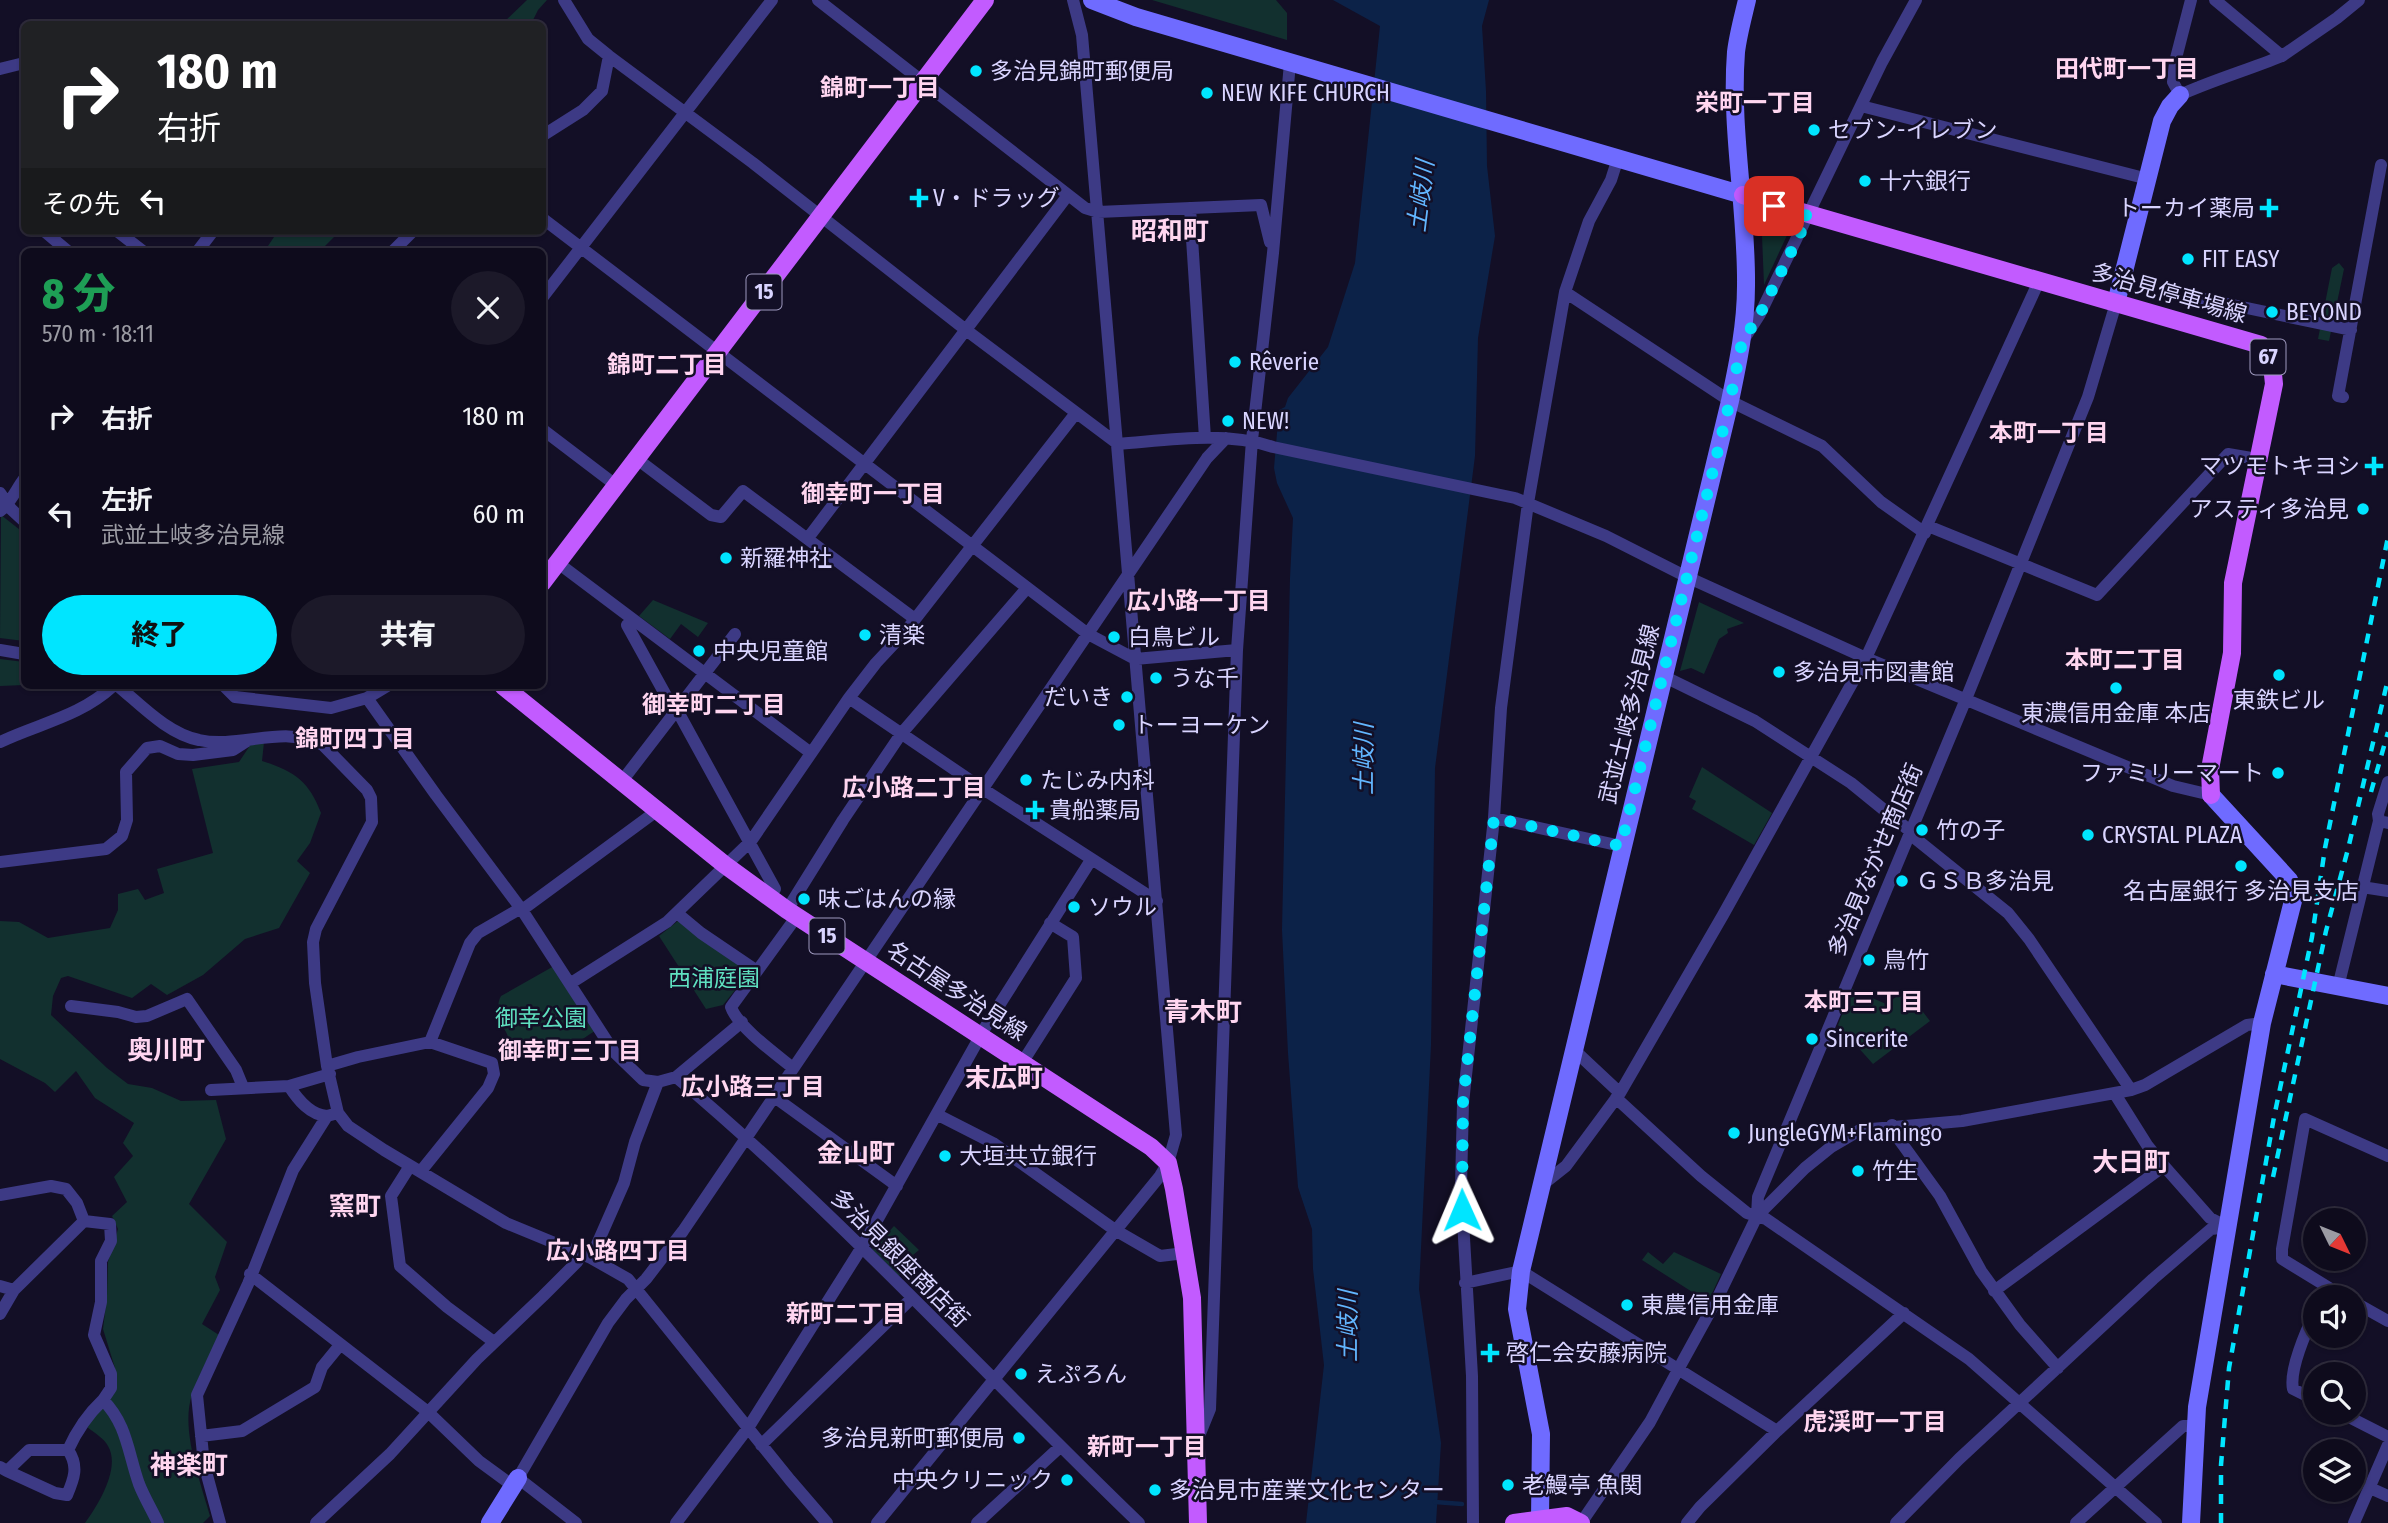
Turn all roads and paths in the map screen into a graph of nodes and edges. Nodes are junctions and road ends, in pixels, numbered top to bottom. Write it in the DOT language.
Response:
graph roads {
  1 [pos="564,0"];
  2 [pos="772,0"];
  3 [pos="818,0"];
  4 [pos="985,0"];
  5 [pos="1073,0"];
  6 [pos="1092,0"];
  7 [pos="1747,0"];
  8 [pos="1916,0"];
  9 [pos="2191,0"];
  10 [pos="2215,0"];
  11 [pos="2359,0"];
  12 [pos="609,56"];
  13 [pos="2282,56"];
  14 [pos="21,64"];
  15 [pos="1296,64"];
  16 [pos="0,69"];
  17 [pos="924,83"];
  18 [pos="2180,95"];
  19 [pos="1861,106"];
  20 [pos="685,113"];
  21 [pos="546,133"];
  22 [pos="1611,156"];
  23 [pos="2383,173"];
  24 [pos="2148,179"];
  25 [pos="1068,195"];
  26 [pos="1742,195"];
  27 [pos="1190,208"];
  28 [pos="1098,212"];
  29 [pos="1809,216"];
  30 [pos="820,218"];
  31 [pos="546,221"];
  32 [pos="49,235"];
  33 [pos="122,235"];
  34 [pos="409,235"];
  35 [pos="64,248"];
  36 [pos="139,248"];
  37 [pos="396,248"];
  38 [pos="582,248"];
  39 [pos="1273,253"];
  40 [pos="2039,281"];
  41 [pos="1565,292"];
  42 [pos="546,293"];
  43 [pos="2199,298"];
  44 [pos="2116,303"];
  45 [pos="965,330"];
  46 [pos="2351,330"];
  47 [pos="1742,342"];
  48 [pos="718,353"];
  49 [pos="2343,397"];
  50 [pos="1730,401"];
  51 [pos="1076,413"];
  52 [pos="546,432"];
  53 [pos="1205,438"];
  54 [pos="1226,438"];
  55 [pos="1252,440"];
  56 [pos="1118,444"];
  57 [pos="637,459"];
  58 [pos="2257,459"];
  59 [pos="864,464"];
  60 [pos="21,482"];
  61 [pos="617,486"];
  62 [pos="1522,501"];
  63 [pos="3,502"];
  64 [pos="21,518"];
  65 [pos="1926,529"];
  66 [pos="808,538"];
  67 [pos="972,546"];
  68 [pos="558,563"];
  69 [pos="2020,563"];
  70 [pos="1128,574"];
  71 [pos="1687,577"];
  72 [pos="546,578"];
  73 [pos="1027,587"];
  74 [pos="915,619"];
  75 [pos="627,625"];
  76 [pos="735,634"];
  77 [pos="1088,634"];
  78 [pos="0,650"];
  79 [pos="1237,650"];
  80 [pos="21,654"];
  81 [pos="1866,658"];
  82 [pos="1135,659"];
  83 [pos="705,675"];
  84 [pos="1663,676"];
  85 [pos="111,689"];
  86 [pos="119,689"];
  87 [pos="227,689"];
  88 [pos="382,689"];
  89 [pos="507,689"];
  90 [pos="367,698"];
  91 [pos="849,698"];
  92 [pos="1966,699"];
  93 [pos="676,711"];
  94 [pos="901,734"];
  95 [pos="251,738"];
  96 [pos="0,742"];
  97 [pos="810,753"];
  98 [pos="1810,756"];
  99 [pos="622,781"];
  100 [pos="2388,782"];
  101 [pos="983,789"];
  102 [pos="2211,795"];
  103 [pos="658,810"];
  104 [pos="1494,818"];
  105 [pos="2384,822"];
  106 [pos="1910,831"];
  107 [pos="751,841"];
  108 [pos="1621,846"];
  109 [pos="1091,860"];
  110 [pos="0,862"];
  111 [pos="725,865"];
  112 [pos="2362,887"];
  113 [pos="775,889"];
  114 [pos="2388,891"];
  115 [pos="1157,901"];
  116 [pos="522,910"];
  117 [pos="677,913"];
  118 [pos="792,913"];
  119 [pos="1051,923"];
  120 [pos="867,961"];
  121 [pos="757,971"];
  122 [pos="2274,974"];
  123 [pos="571,983"];
  124 [pos="2338,987"];
  125 [pos="2388,996"];
  126 [pos="71,1006"];
  127 [pos="742,1022"];
  128 [pos="2262,1023"];
  129 [pos="982,1037"];
  130 [pos="430,1042"];
  131 [pos="1573,1049"];
  132 [pos="1022,1063"];
  133 [pos="793,1068"];
  134 [pos="329,1070"];
  135 [pos="676,1077"];
  136 [pos="658,1082"];
  137 [pos="289,1086"];
  138 [pos="243,1087"];
  139 [pos="211,1090"];
  140 [pos="2130,1090"];
  141 [pos="2115,1094"];
  142 [pos="774,1096"];
  143 [pos="1618,1096"];
  144 [pos="333,1114"];
  145 [pos="937,1115"];
  146 [pos="1892,1125"];
  147 [pos="746,1137"];
  148 [pos="2388,1156"];
  149 [pos="1168,1163"];
  150 [pos="2164,1166"];
  151 [pos="416,1169"];
  152 [pos="897,1186"];
  153 [pos="1539,1188"];
  154 [pos="0,1195"];
  155 [pos="1757,1216"];
  156 [pos="84,1221"];
  157 [pos="2229,1227"];
  158 [pos="1115,1230"];
  159 [pos="862,1247"];
  160 [pos="1185,1253"];
  161 [pos="586,1256"];
  162 [pos="1521,1271"];
  163 [pos="250,1274"];
  164 [pos="1465,1283"];
  165 [pos="2317,1285"];
  166 [pos="0,1286"];
  167 [pos="636,1288"];
  168 [pos="13,1290"];
  169 [pos="1994,1291"];
  170 [pos="912,1298"];
  171 [pos="2366,1309"];
  172 [pos="1905,1313"];
  173 [pos="0,1314"];
  174 [pos="2388,1321"];
  175 [pos="494,1342"];
  176 [pos="2303,1343"];
  177 [pos="340,1345"];
  178 [pos="1679,1368"];
  179 [pos="2058,1368"];
  180 [pos="993,1380"];
  181 [pos="2303,1394"];
  182 [pos="103,1400"];
  183 [pos="2020,1401"];
  184 [pos="428,1412"];
  185 [pos="2364,1425"];
  186 [pos="2194,1426"];
  187 [pos="748,1428"];
  188 [pos="1777,1431"];
  189 [pos="201,1437"];
  190 [pos="2388,1437"];
  191 [pos="1197,1441"];
  192 [pos="761,1445"];
  193 [pos="2388,1445"];
  194 [pos="1060,1447"];
  195 [pos="68,1450"];
  196 [pos="4,1469"];
  197 [pos="516,1482"];
  198 [pos="2116,1488"];
  199 [pos="2370,1488"];
  200 [pos="2388,1496"];
  201 [pos="1540,1518"];
  202 [pos="158,1523"];
  203 [pos="220,1523"];
  204 [pos="316,1523"];
  205 [pos="490,1523"];
  206 [pos="576,1523"];
  207 [pos="676,1523"];
  208 [pos="827,1523"];
  209 [pos="877,1523"];
  210 [pos="977,1523"];
  211 [pos="1139,1523"];
  212 [pos="1198,1523"];
  213 [pos="1473,1523"];
  214 [pos="1514,1523"];
  215 [pos="1581,1523"];
  216 [pos="1687,1523"];
  217 [pos="1896,1523"];
  218 [pos="2076,1523"];
  219 [pos="2156,1523"];
  220 [pos="2191,1523"];
  221 [pos="2354,1523"];
  1 -- 12 [label="street"];
  2 -- 20 [label="street"];
  3 -- 17 [label="street"];
  4 -- 17 [label="main road, 15"];
  5 -- 28 [label="street"];
  6 -- 15 [label="street"];
  7 -- 26 [label="street, 武並土岐多治見線"];
  8 -- 19 [label="street"];
  9 -- 18 [label="street"];
  10 -- 13 [label="street"];
  11 -- 13 [label="street"];
  12 -- 20 [label="street"];
  12 -- 21 [label="street"];
  13 -- 18 [label="street"];
  14 -- 16 [label="street"];
  15 -- 22 [label="street"];
  15 -- 39 [label="street"];
  17 -- 25 [label="street"];
  17 -- 30 [label="main road, 15"];
  18 -- 24 [label="street"];
  19 -- 24 [label="street"];
  19 -- 29 [label="street"];
  20 -- 30 [label="street"];
  20 -- 38 [label="street"];
  22 -- 26 [label="street"];
  22 -- 41 [label="street"];
  23 -- 46 [label="street"];
  24 -- 44 [label="street"];
  25 -- 28 [label="street"];
  25 -- 45 [label="street"];
  26 -- 29 [label="main road, 多治見停車場線 / 67"];
  26 -- 47 [label="street, 武並土岐多治見線"];
  27 -- 28 [label="street"];
  27 -- 39 [label="street"];
  27 -- 53 [label="street"];
  28 -- 56 [label="street"];
  29 -- 40 [label="main road, 多治見停車場線 / 67"];
  29 -- 47 [label="street"];
  30 -- 45 [label="street"];
  30 -- 48 [label="main road, 15"];
  31 -- 38 [label="street"];
  32 -- 35 [label="street"];
  33 -- 36 [label="street"];
  34 -- 37 [label="street"];
  38 -- 42 [label="street"];
  38 -- 48 [label="street"];
  39 -- 55 [label="street"];
  40 -- 44 [label="main road, 多治見停車場線 / 67"];
  40 -- 65 [label="street"];
  41 -- 50 [label="street"];
  41 -- 62 [label="street"];
  43 -- 46 [label="street"];
  44 -- 58 [label="main road, 多治見停車場線 / 67"];
  44 -- 69 [label="street, 多治見ながせ商店街"];
  45 -- 51 [label="street"];
  45 -- 59 [label="street"];
  46 -- 49 [label="street"];
  47 -- 50 [label="street, 武並土岐多治見線"];
  48 -- 57 [label="main road, 15"];
  48 -- 59 [label="street"];
  50 -- 65 [label="street"];
  50 -- 71 [label="street, 武並土岐多治見線"];
  51 -- 56 [label="street"];
  51 -- 67 [label="street"];
  52 -- 61 [label="street"];
  53 -- 54 [label="street"];
  53 -- 56 [label="street"];
  54 -- 55 [label="street"];
  54 -- 70 [label="street"];
  55 -- 62 [label="street"];
  55 -- 79 [label="street"];
  56 -- 70 [label="street"];
  57 -- 61 [label="main road, 15"];
  57 -- 66 [label="street"];
  58 -- 69 [label="street"];
  58 -- 102 [label="main road, 多治見停車場線 / 67"];
  59 -- 66 [label="street"];
  59 -- 67 [label="street"];
  60 -- 63 [label="street"];
  61 -- 68 [label="main road, 15"];
  62 -- 71 [label="street"];
  62 -- 104 [label="street"];
  63 -- 64 [label="street"];
  65 -- 69 [label="street"];
  65 -- 81 [label="street"];
  66 -- 74 [label="street"];
  67 -- 73 [label="street"];
  67 -- 74 [label="street"];
  68 -- 72 [label="main road, 15"];
  68 -- 83 [label="street"];
  69 -- 92 [label="street, 多治見ながせ商店街"];
  70 -- 77 [label="street"];
  70 -- 82 [label="street"];
  71 -- 81 [label="street"];
  71 -- 84 [label="street, 武並土岐多治見線"];
  73 -- 77 [label="street"];
  73 -- 94 [label="street"];
  74 -- 91 [label="street"];
  75 -- 93 [label="street"];
  76 -- 83 [label="street"];
  77 -- 82 [label="street"];
  77 -- 101 [label="street"];
  78 -- 80 [label="street"];
  79 -- 82 [label="street"];
  79 -- 191 [label="street"];
  81 -- 92 [label="street"];
  81 -- 98 [label="street"];
  82 -- 115 [label="street"];
  83 -- 93 [label="street"];
  83 -- 97 [label="street"];
  84 -- 98 [label="street"];
  84 -- 108 [label="street, 武並土岐多治見線"];
  85 -- 96 [label="street"];
  86 -- 95 [label="street"];
  87 -- 90 [label="street"];
  88 -- 90 [label="street"];
  89 -- 99 [label="main road, 名古屋多治見線 / 15"];
  90 -- 116 [label="street"];
  91 -- 94 [label="street"];
  91 -- 97 [label="street"];
  92 -- 102 [label="street"];
  92 -- 106 [label="street, 多治見ながせ商店街"];
  93 -- 99 [label="street"];
  93 -- 107 [label="street"];
  94 -- 101 [label="street"];
  94 -- 118 [label="street"];
  95 -- 110 [label="street"];
  95 -- 134 [label="street"];
  97 -- 107 [label="street"];
  98 -- 106 [label="street"];
  98 -- 143 [label="street"];
  99 -- 103 [label="main road, 名古屋多治見線 / 15"];
  100 -- 105 [label="street"];
  101 -- 109 [label="street"];
  101 -- 120 [label="street"];
  102 -- 122 [label="street"];
  103 -- 111 [label="main road, 名古屋多治見線 / 15"];
  103 -- 116 [label="street"];
  104 -- 108 [label="street"];
  104 -- 164 [label="street"];
  105 -- 112 [label="street"];
  106 -- 140 [label="street"];
  106 -- 155 [label="street, 多治見ながせ商店街"];
  107 -- 111 [label="street"];
  107 -- 113 [label="street"];
  108 -- 131 [label="street, 武並土岐多治見線"];
  109 -- 115 [label="street"];
  109 -- 119 [label="street"];
  111 -- 117 [label="street"];
  111 -- 118 [label="main road, 名古屋多治見線 / 15"];
  112 -- 114 [label="street"];
  112 -- 124 [label="street"];
  115 -- 149 [label="street"];
  116 -- 123 [label="street"];
  116 -- 130 [label="street"];
  117 -- 121 [label="street"];
  117 -- 123 [label="street"];
  118 -- 120 [label="main road, 名古屋多治見線 / 15"];
  118 -- 121 [label="street"];
  119 -- 129 [label="street"];
  119 -- 132 [label="street"];
  120 -- 129 [label="main road, 名古屋多治見線 / 15"];
  120 -- 133 [label="street"];
  121 -- 127 [label="street"];
  122 -- 124 [label="street"];
  122 -- 128 [label="street"];
  123 -- 136 [label="street"];
  124 -- 125 [label="street"];
  126 -- 138 [label="street"];
  127 -- 133 [label="street"];
  127 -- 135 [label="street"];
  128 -- 140 [label="street"];
  128 -- 157 [label="street"];
  129 -- 132 [label="main road, 名古屋多治見線 / 15"];
  129 -- 145 [label="street"];
  130 -- 134 [label="street"];
  130 -- 151 [label="street"];
  131 -- 143 [label="street"];
  131 -- 153 [label="street, 武並土岐多治見線"];
  132 -- 149 [label="main road, 名古屋多治見線 / 15"];
  133 -- 142 [label="street"];
  134 -- 137 [label="street"];
  134 -- 144 [label="street"];
  135 -- 136 [label="street"];
  135 -- 147 [label="street, 多治見銀座商店街"];
  136 -- 161 [label="street"];
  137 -- 138 [label="street"];
  137 -- 144 [label="street"];
  138 -- 139 [label="street"];
  140 -- 141 [label="street"];
  141 -- 146 [label="street"];
  141 -- 150 [label="street"];
  142 -- 147 [label="street"];
  142 -- 152 [label="street"];
  143 -- 153 [label="street"];
  143 -- 155 [label="street"];
  144 -- 151 [label="street"];
  144 -- 163 [label="street"];
  145 -- 152 [label="street"];
  145 -- 158 [label="street"];
  146 -- 155 [label="street"];
  146 -- 169 [label="street"];
  147 -- 159 [label="street, 多治見銀座商店街"];
  147 -- 167 [label="street"];
  148 -- 165 [label="street"];
  149 -- 158 [label="street"];
  149 -- 160 [label="main road"];
  150 -- 157 [label="street"];
  150 -- 169 [label="street"];
  151 -- 161 [label="street"];
  151 -- 175 [label="street"];
  152 -- 159 [label="street"];
  153 -- 162 [label="street, 武並土岐多治見線"];
  154 -- 156 [label="street"];
  155 -- 172 [label="street"];
  155 -- 178 [label="street, 多治見ながせ商店街"];
  156 -- 168 [label="street"];
  156 -- 182 [label="street"];
  157 -- 179 [label="street"];
  157 -- 186 [label="street"];
  158 -- 160 [label="street"];
  158 -- 180 [label="street"];
  159 -- 170 [label="street, 多治見銀座商店街"];
  159 -- 187 [label="street"];
  160 -- 191 [label="main road"];
  161 -- 167 [label="street"];
  161 -- 175 [label="street"];
  162 -- 164 [label="street"];
  162 -- 178 [label="street"];
  162 -- 201 [label="street, 武並土岐多治見線"];
  163 -- 177 [label="street"];
  163 -- 189 [label="street"];
  164 -- 213 [label="street"];
  166 -- 168 [label="street"];
  167 -- 187 [label="street"];
  167 -- 197 [label="street"];
  168 -- 173 [label="street"];
  169 -- 179 [label="street"];
  170 -- 180 [label="street, 多治見銀座商店街"];
  170 -- 192 [label="street"];
  171 -- 174 [label="street"];
  172 -- 183 [label="street"];
  172 -- 188 [label="street"];
  175 -- 184 [label="street"];
  176 -- 181 [label="street"];
  177 -- 184 [label="street"];
  177 -- 189 [label="street"];
  178 -- 188 [label="street"];
  178 -- 215 [label="street, 多治見ながせ商店街"];
  179 -- 183 [label="street"];
  180 -- 194 [label="street, 多治見銀座商店街"];
  180 -- 209 [label="street"];
  182 -- 195 [label="street"];
  182 -- 202 [label="street"];
  183 -- 198 [label="street"];
  183 -- 217 [label="street"];
  184 -- 197 [label="street"];
  184 -- 204 [label="street"];
  185 -- 190 [label="street"];
  186 -- 198 [label="street"];
  186 -- 220 [label="street"];
  187 -- 192 [label="street"];
  187 -- 207 [label="street"];
  188 -- 216 [label="street"];
  189 -- 203 [label="street"];
  191 -- 212 [label="main road"];
  192 -- 208 [label="street"];
  193 -- 199 [label="street"];
  194 -- 210 [label="street"];
  194 -- 211 [label="street, 多治見銀座商店街"];
  195 -- 196 [label="street"];
  195 -- 196 [label="street"];
  197 -- 205 [label="street"];
  197 -- 206 [label="street"];
  198 -- 218 [label="street"];
  198 -- 219 [label="street"];
  199 -- 200 [label="street"];
  199 -- 221 [label="street"];
  201 -- 214 [label="main road"];
  201 -- 215 [label="main road"];
}
